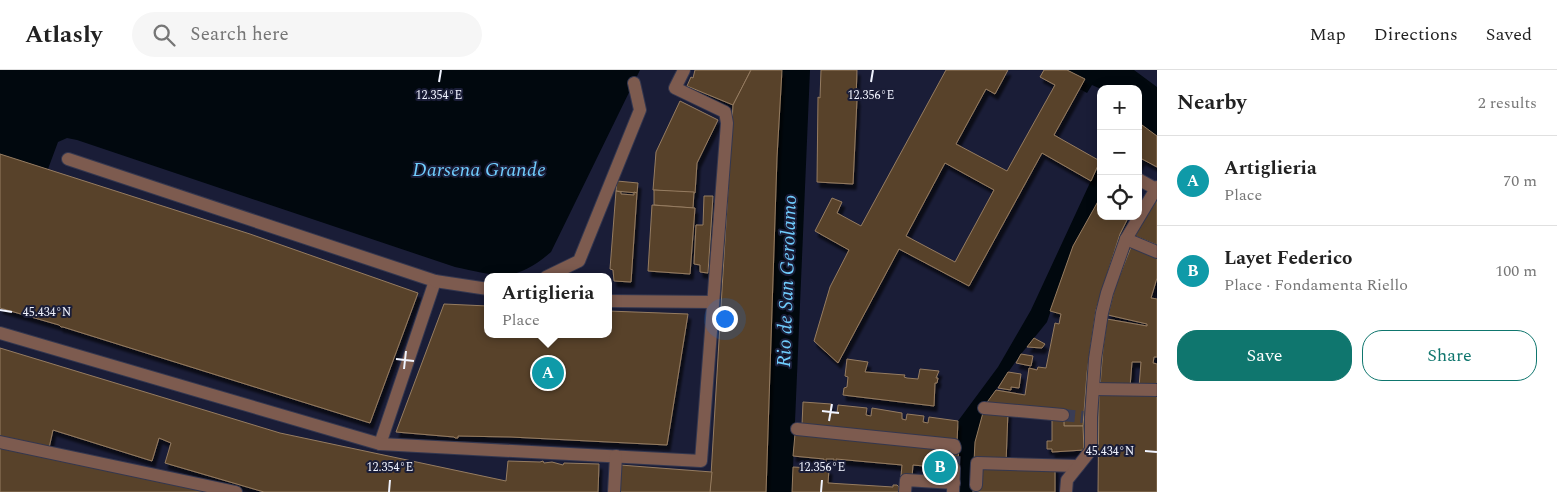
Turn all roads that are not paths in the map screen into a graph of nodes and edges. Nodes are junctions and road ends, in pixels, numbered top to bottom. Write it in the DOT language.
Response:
graph roads {
  1 [pos="684,70"];
  2 [pos="634,83"];
  3 [pos="68,159"];
  4 [pos="1142,179"];
  5 [pos="1155,184"];
  6 [pos="1126,239"];
  7 [pos="1157,252"];
  8 [pos="554,273"];
  9 [pos="435,282"];
  10 [pos="484,288"];
  11 [pos="612,301"];
  12 [pos="713,302"];
  13 [pos="0,333"];
  14 [pos="1093,389"];
  15 [pos="1157,390"];
  16 [pos="984,408"];
  17 [pos="1063,415"];
  18 [pos="797,429"];
  19 [pos="0,442"];
  20 [pos="380,444"];
  21 [pos="954,448"];
  22 [pos="616,456"];
  23 [pos="1078,466"];
  24 [pos="954,468"];
  25 [pos="976,485"];
  26 [pos="906,486"];
  27 [pos="954,488"];
  28 [pos="236,492"];
  29 [pos="614,492"];
  30 [pos="1066,492"];
  1 -- 12 [label="street"];
  2 -- 8 [label="street"];
  3 -- 9 [label="street"];
  4 -- 5 [label="street"];
  5 -- 6 [label="street"];
  6 -- 7 [label="street"];
  6 -- 14 [label="street"];
  9 -- 10 [label="street"];
  9 -- 20 [label="street"];
  11 -- 12 [label="street"];
  12 -- 22 [label="street"];
  13 -- 20 [label="street"];
  14 -- 15 [label="street"];
  14 -- 23 [label="street"];
  16 -- 17 [label="street"];
  18 -- 21 [label="street"];
  19 -- 28 [label="street"];
  20 -- 22 [label="street"];
  22 -- 29 [label="street"];
  23 -- 25 [label="street"];
  23 -- 30 [label="street"];
  24 -- 27 [label="street"];
  26 -- 27 [label="street"];
}
